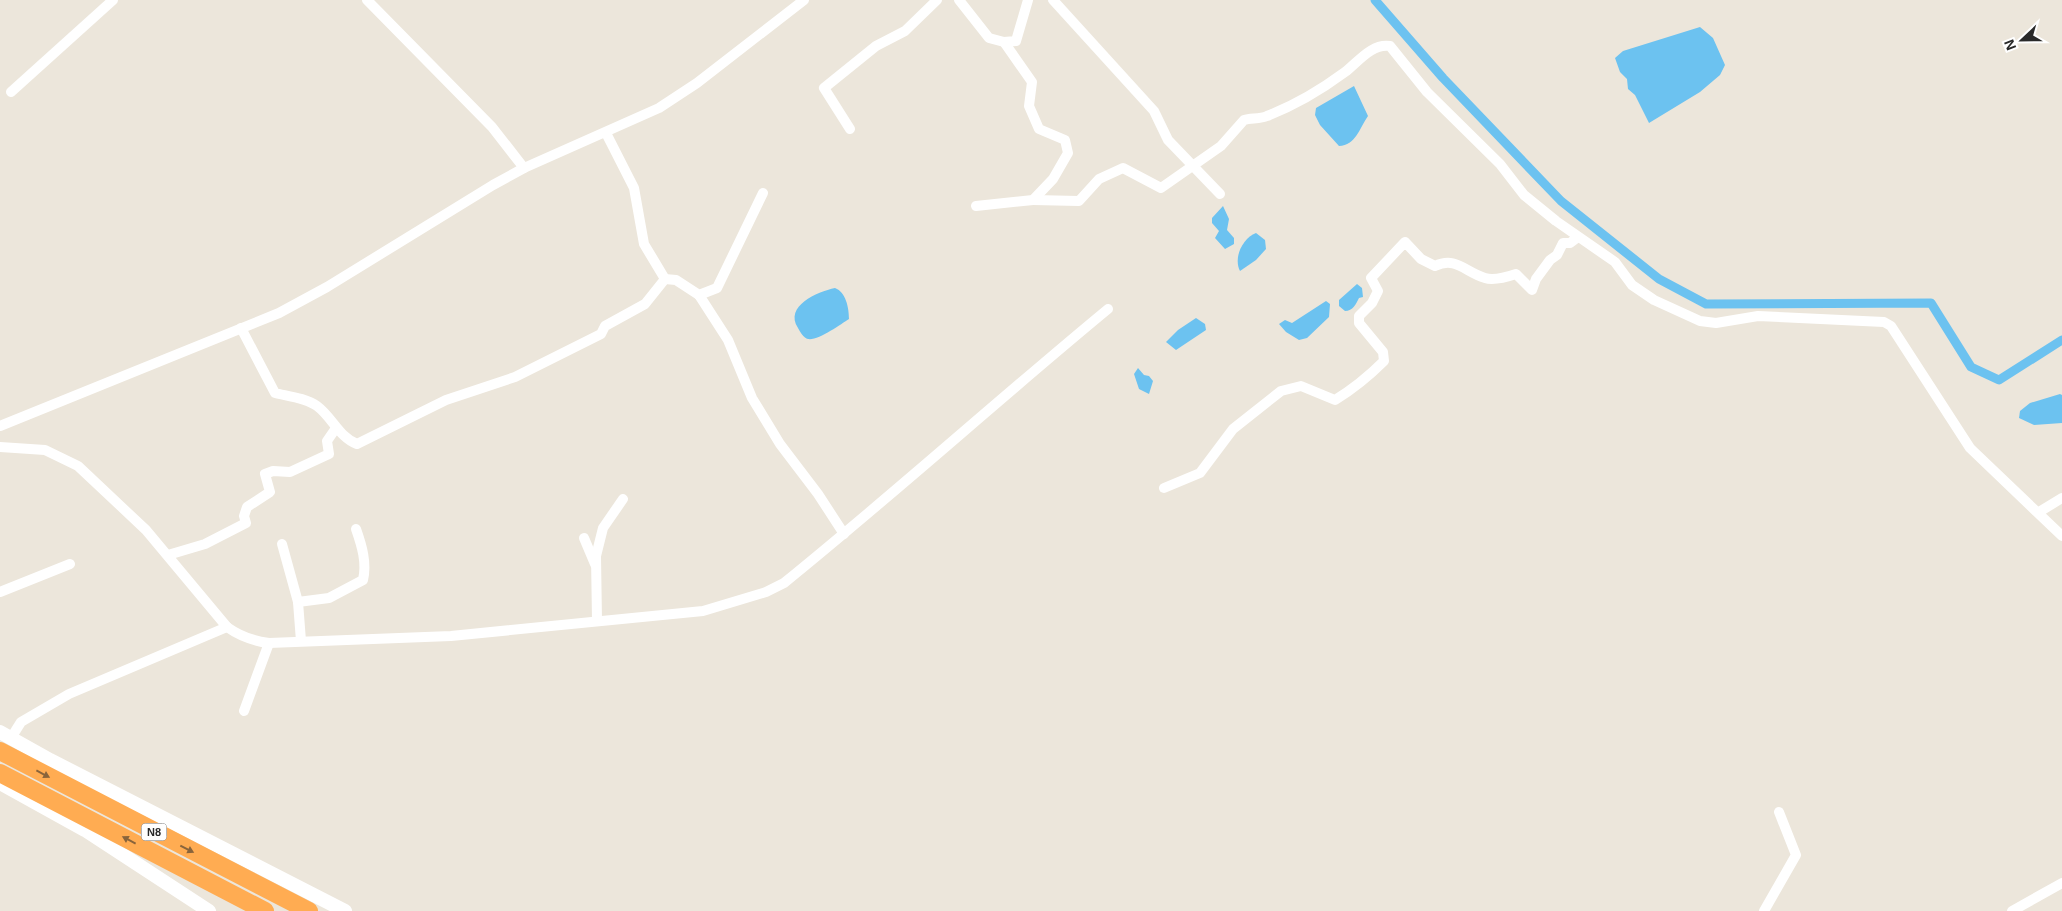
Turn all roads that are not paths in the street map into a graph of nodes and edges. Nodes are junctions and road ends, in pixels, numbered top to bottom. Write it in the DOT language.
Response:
graph roads {
  1 [pos="113,0"];
  2 [pos="367,0"];
  3 [pos="804,0"];
  4 [pos="937,0"];
  5 [pos="958,0"];
  6 [pos="1028,0"];
  7 [pos="1053,0"];
  8 [pos="1004,42"];
  9 [pos="11,92"];
  10 [pos="850,128"];
  11 [pos="606,133"];
  12 [pos="1192,167"];
  13 [pos="524,168"];
  14 [pos="763,194"];
  15 [pos="1220,194"];
  16 [pos="1033,200"];
  17 [pos="976,206"];
  18 [pos="1578,236"];
  19 [pos="665,279"];
  20 [pos="700,295"];
  21 [pos="1108,309"];
  22 [pos="241,328"];
  23 [pos="0,426"];
  24 [pos="336,428"];
  25 [pos="0,447"];
  26 [pos="1164,488"];
  27 [pos="2062,498"];
  28 [pos="624,499"];
  29 [pos="2039,512"];
  30 [pos="356,529"];
  31 [pos="844,534"];
  32 [pos="2062,536"];
  33 [pos="584,538"];
  34 [pos="282,544"];
  35 [pos="168,555"];
  36 [pos="70,564"];
  37 [pos="596,565"];
  38 [pos="0,592"];
  39 [pos="298,602"];
  40 [pos="596,621"];
  41 [pos="227,627"];
  42 [pos="301,641"];
  43 [pos="269,643"];
  44 [pos="244,711"];
  45 [pos="4,741"];
  46 [pos="0,773"];
  47 [pos="0,783"];
  48 [pos="1780,812"];
  49 [pos="2062,883"];
  50 [pos="209,911"];
  51 [pos="265,911"];
  52 [pos="309,911"];
  53 [pos="345,911"];
  54 [pos="1764,911"];
  55 [pos="2012,911"];
  1 -- 9 [label="street"];
  2 -- 13 [label="street"];
  3 -- 11 [label="street"];
  4 -- 10 [label="street"];
  5 -- 8 [label="street"];
  6 -- 8 [label="street"];
  7 -- 12 [label="street"];
  8 -- 16 [label="street"];
  11 -- 13 [label="street"];
  11 -- 19 [label="street"];
  12 -- 15 [label="street"];
  12 -- 16 [label="street"];
  12 -- 18 [label="street"];
  13 -- 22 [label="street"];
  14 -- 20 [label="street"];
  16 -- 17 [label="street"];
  18 -- 26 [label="street"];
  18 -- 29 [label="street"];
  19 -- 20 [label="street"];
  19 -- 24 [label="street"];
  20 -- 31 [label="street"];
  21 -- 31 [label="street"];
  22 -- 23 [label="street"];
  22 -- 24 [label="street"];
  24 -- 35 [label="street"];
  25 -- 35 [label="street"];
  27 -- 29 [label="street"];
  28 -- 37 [label="street"];
  29 -- 32 [label="street"];
  30 -- 39 [label="street"];
  31 -- 40 [label="street"];
  33 -- 37 [label="street"];
  34 -- 39 [label="street"];
  35 -- 41 [label="street"];
  36 -- 38 [label="street"];
  37 -- 40 [label="street"];
  39 -- 42 [label="street"];
  40 -- 42 [label="street"];
  41 -- 43 [label="street"];
  41 -- 45 [label="street"];
  42 -- 43 [label="street"];
  43 -- 44 [label="street"];
  45 -- 52 [label="highway, N8, one-way"];
  45 -- 53 [label="main road"];
  51 -- 46 [label="highway, N8, one-way"];
  47 -- 50 [label="main road"];
  48 -- 54 [label="street"];
  49 -- 55 [label="street"];
}
